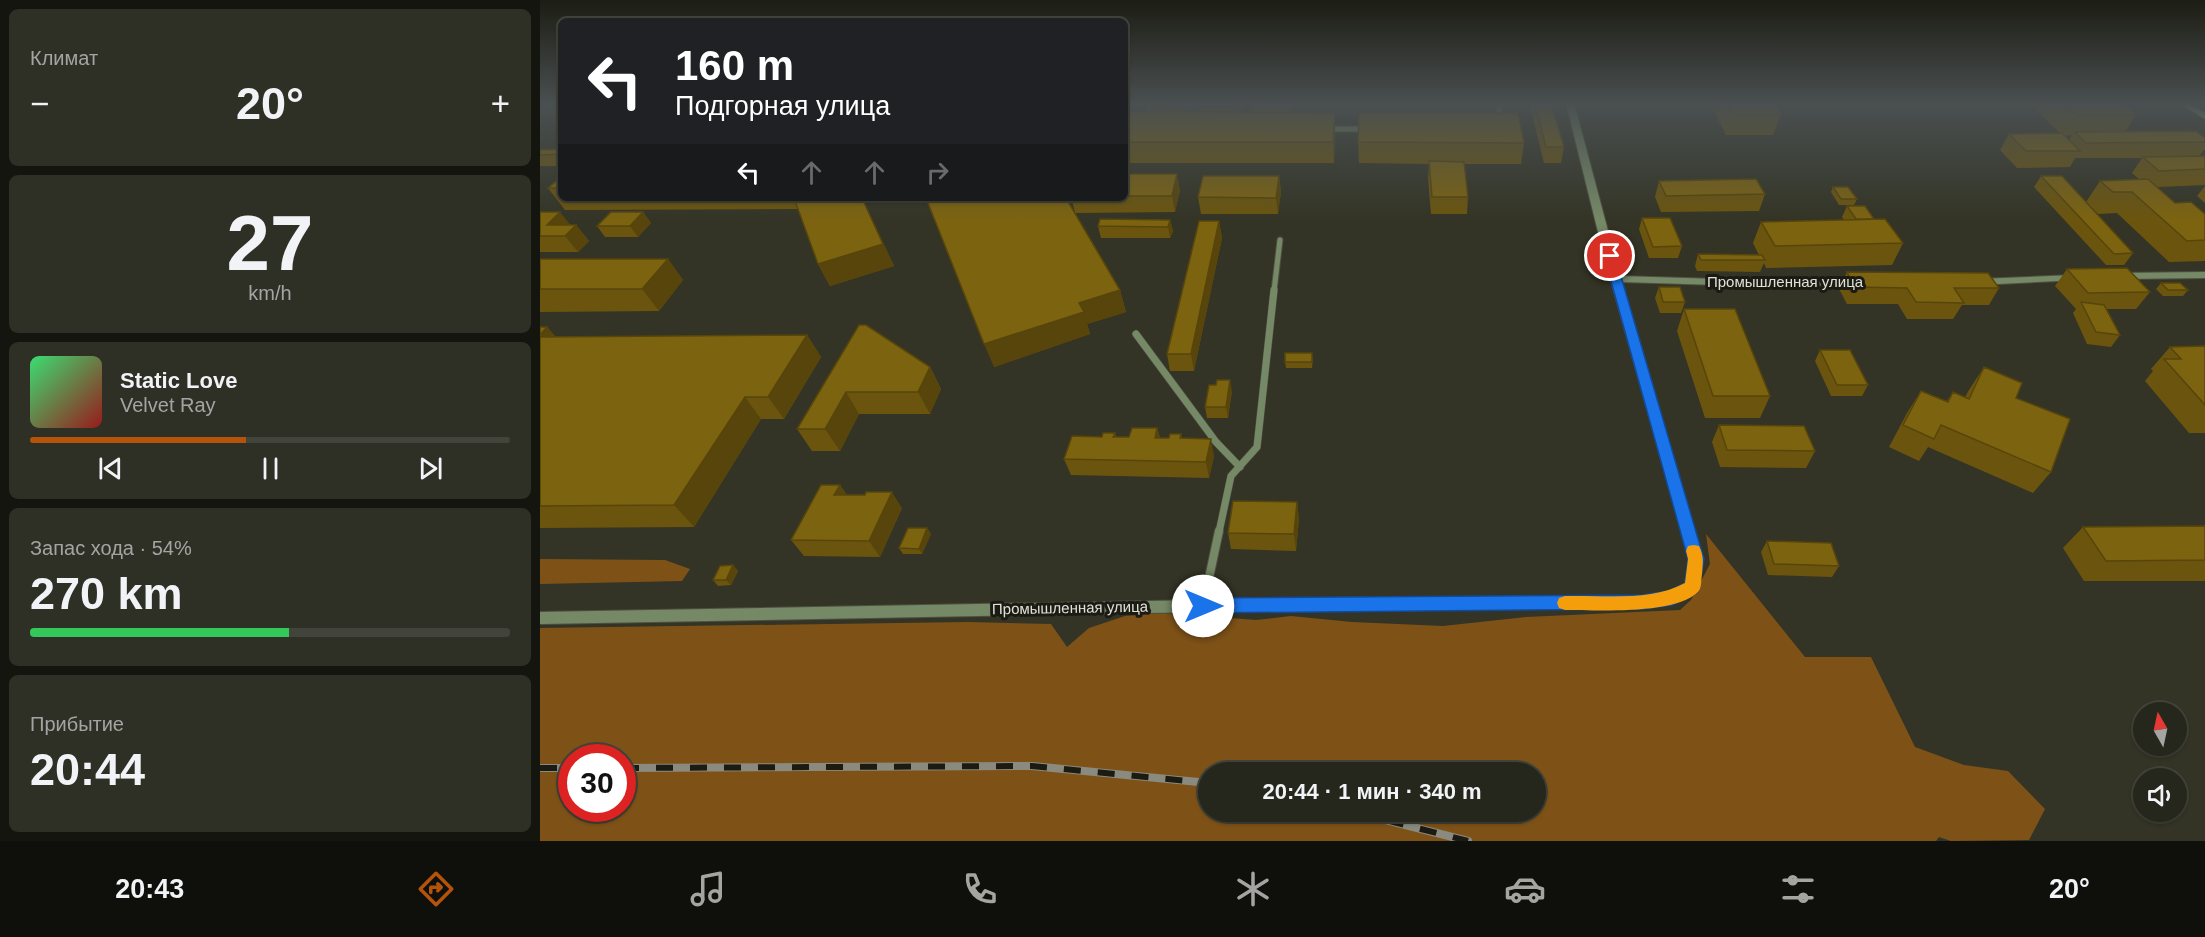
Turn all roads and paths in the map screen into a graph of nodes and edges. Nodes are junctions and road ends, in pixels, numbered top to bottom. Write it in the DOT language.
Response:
graph roads {
  1 [pos="1579,142"];
  2 [pos="1280,240"];
  3 [pos="2205,275"];
  4 [pos="2112,276"];
  5 [pos="2090,278"];
  6 [pos="1617,279"];
  7 [pos="1870,282"];
  8 [pos="1965,282"];
  9 [pos="1136,334"];
  10 [pos="1240,467"];
  11 [pos="1203,606"];
  12 [pos="540,618"];
  1 -- 6 [label="street"];
  2 -- 10 [label="lane"];
  3 -- 4 [label="street"];
  5 -- 8 [label="street"];
  6 -- 7 [label="street, Промышленная улица"];
  6 -- 11 [label="street, Промышленная улица"];
  9 -- 10 [label="lane"];
  10 -- 11 [label="lane"];
  11 -- 12 [label="street, Промышленная улица"];
}
